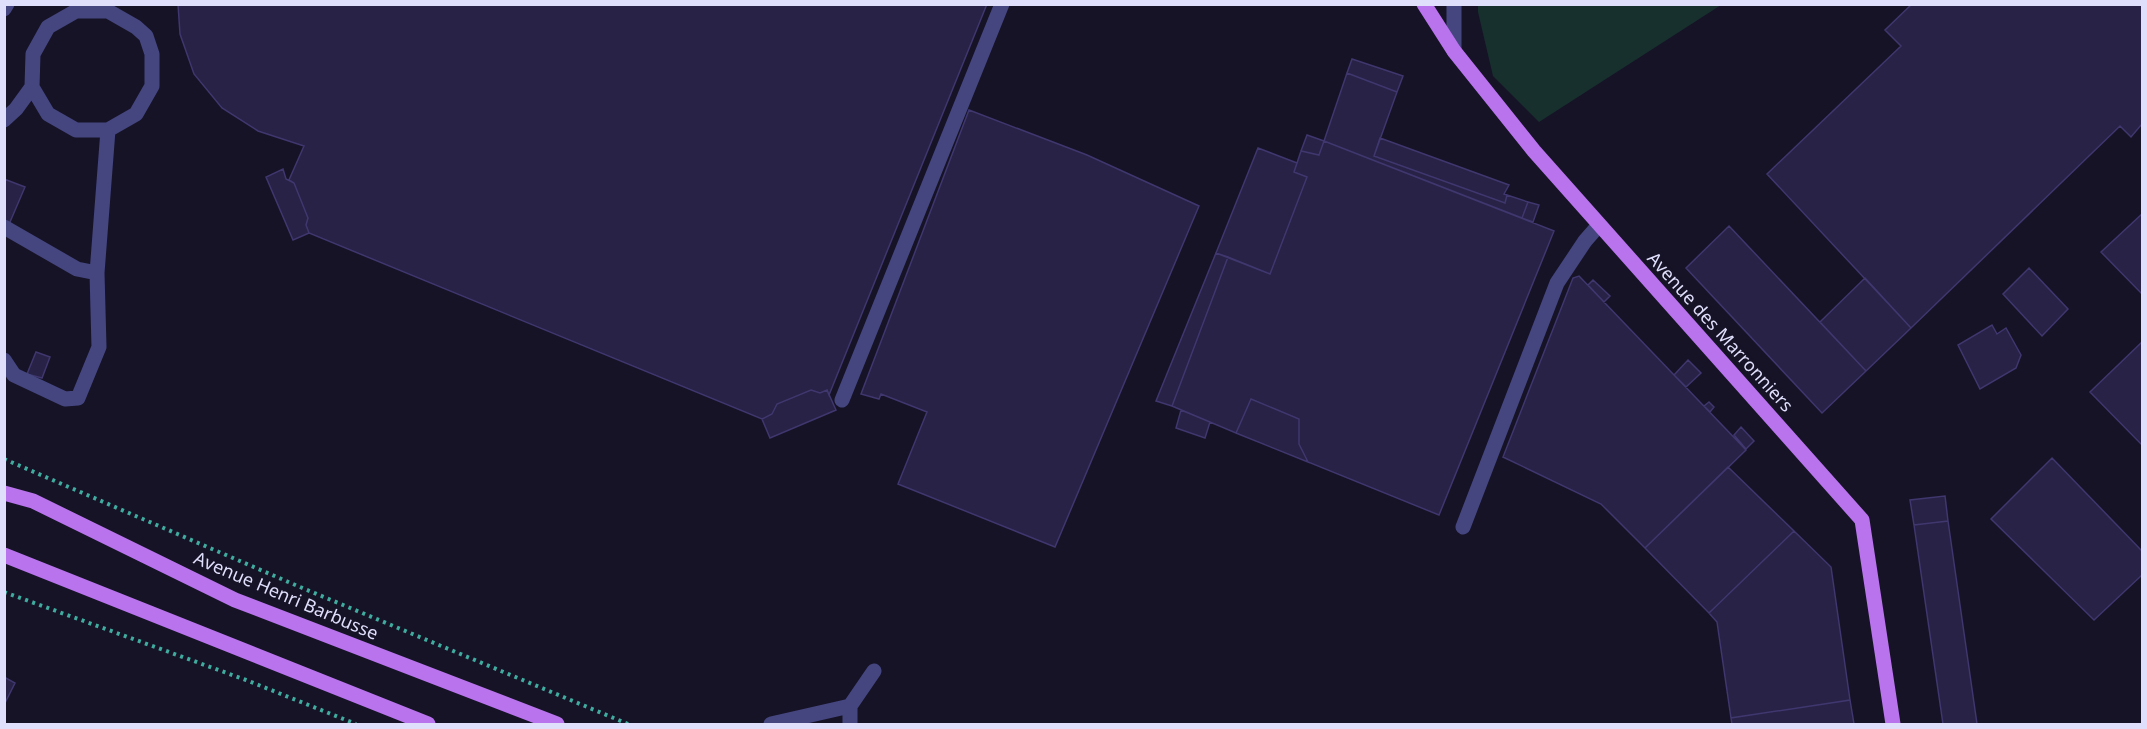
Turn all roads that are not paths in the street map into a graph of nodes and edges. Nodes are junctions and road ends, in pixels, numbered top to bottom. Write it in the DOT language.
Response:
graph roads {
  1 [pos="7,4"];
  2 [pos="1002,4"];
  3 [pos="1424,4"];
  4 [pos="1454,4"];
  5 [pos="75,8"];
  6 [pos="4,9"];
  7 [pos="1454,51"];
  8 [pos="32,87"];
  9 [pos="4,120"];
  10 [pos="108,130"];
  11 [pos="1599,225"];
  12 [pos="4,227"];
  13 [pos="97,273"];
  14 [pos="4,360"];
  15 [pos="842,400"];
  16 [pos="4,493"];
  17 [pos="1463,527"];
  18 [pos="4,555"];
  19 [pos="874,671"];
  20 [pos="850,706"];
  21 [pos="428,724"];
  22 [pos="557,724"];
  23 [pos="771,724"];
  24 [pos="850,724"];
  25 [pos="1893,724"];
  1 -- 6 [label="lane"];
  2 -- 15 [label="lane"];
  3 -- 7 [label="main road, Avenue des Marronniers"];
  4 -- 7 [label="lane"];
  5 -- 8 [label="lane"];
  5 -- 10 [label="lane"];
  7 -- 11 [label="main road, Avenue des Marronniers"];
  8 -- 9 [label="lane"];
  8 -- 10 [label="lane"];
  10 -- 13 [label="lane"];
  11 -- 17 [label="lane"];
  11 -- 25 [label="main road, Avenue des Marronniers"];
  12 -- 13 [label="lane"];
  13 -- 14 [label="lane"];
  16 -- 22 [label="main road, Avenue Henri Barbusse"];
  18 -- 21 [label="main road"];
  19 -- 20 [label="lane"];
  20 -- 23 [label="lane"];
  20 -- 24 [label="lane"];
}
